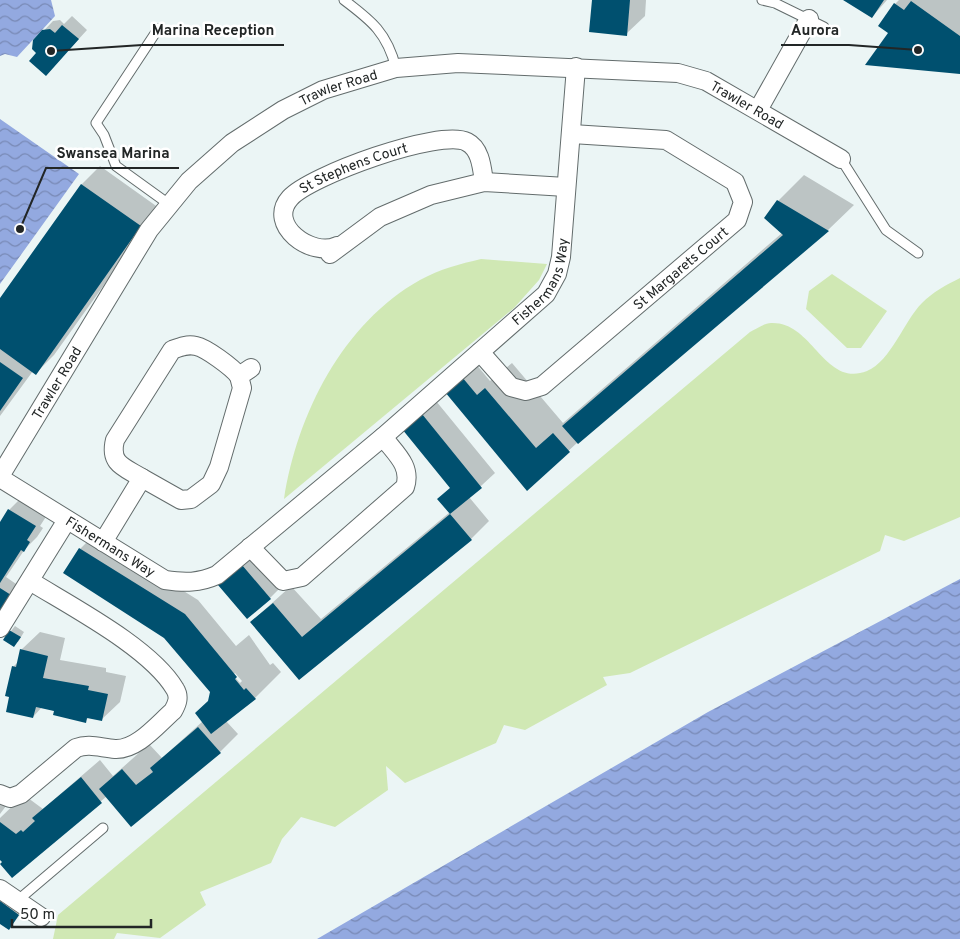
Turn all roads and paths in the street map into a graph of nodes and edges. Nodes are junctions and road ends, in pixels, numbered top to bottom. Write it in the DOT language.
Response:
graph roads {
  1 [pos="344,0"];
  2 [pos="762,0"];
  3 [pos="816,23"];
  4 [pos="158,29"];
  5 [pos="576,67"];
  6 [pos="396,68"];
  7 [pos="758,110"];
  8 [pos="572,134"];
  9 [pos="841,159"];
  10 [pos="484,182"];
  11 [pos="566,187"];
  12 [pos="170,205"];
  13 [pos="918,253"];
  14 [pos="480,352"];
  15 [pos="383,437"];
  16 [pos="0,477"];
  17 [pos="142,478"];
  18 [pos="67,520"];
  19 [pos="103,542"];
  20 [pos="250,547"];
  21 [pos="30,581"];
  22 [pos="0,628"];
  23 [pos="0,794"];
  24 [pos="103,828"];
  25 [pos="0,889"];
  26 [pos="17,901"];
  27 [pos="41,917"];
  1 -- 6 [label="lane"];
  2 -- 3 [label="lane"];
  3 -- 7 [label="street"];
  4 -- 12 [label="lane"];
  5 -- 6 [label="street, Trawler Road"];
  5 -- 7 [label="street, Trawler Road"];
  5 -- 8 [label="street, Fishermans Way"];
  6 -- 12 [label="street, Trawler Road"];
  7 -- 9 [label="street, Trawler Road"];
  8 -- 11 [label="street, Fishermans Way"];
  8 -- 14 [label="street, St Margarets Court"];
  9 -- 13 [label="lane"];
  10 -- 10 [label="street, St Stephens Court"];
  10 -- 11 [label="street, St Stephens Court"];
  11 -- 14 [label="street, Fishermans Way"];
  12 -- 16 [label="street, Trawler Road"];
  14 -- 15 [label="street, Fishermans Way"];
  15 -- 20 [label="street, Fishermans Way"];
  15 -- 20 [label="street"];
  16 -- 18 [label="street, Fishermans Way"];
  17 -- 17 [label="street"];
  17 -- 19 [label="street"];
  18 -- 19 [label="street, Fishermans Way"];
  18 -- 21 [label="street"];
  19 -- 20 [label="street, Fishermans Way"];
  21 -- 22 [label="street"];
  21 -- 23 [label="street"];
  24 -- 26 [label="lane"];
  25 -- 26 [label="street"];
  26 -- 27 [label="street"];
}
